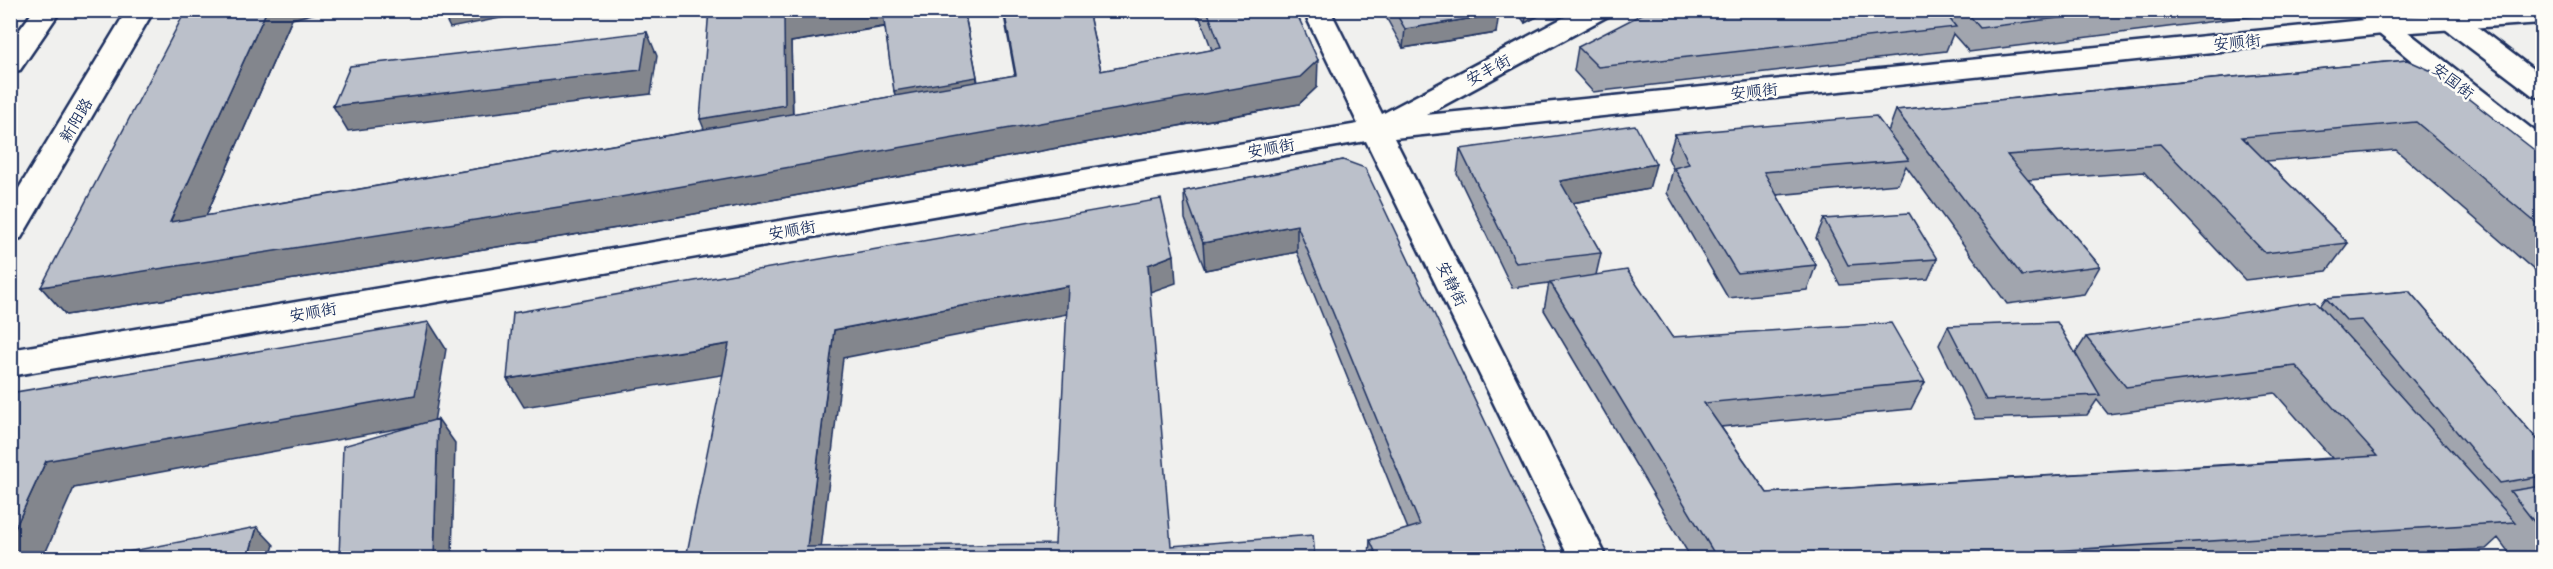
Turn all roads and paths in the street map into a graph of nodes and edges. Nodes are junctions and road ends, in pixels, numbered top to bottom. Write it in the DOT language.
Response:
graph roads {
  1 [pos="48,10"];
  2 [pos="141,10"];
  3 [pos="1316,10"];
  4 [pos="1599,10"];
  5 [pos="2542,15"];
  6 [pos="2444,16"];
  7 [pos="2373,18"];
  8 [pos="10,64"];
  9 [pos="2542,89"];
  10 [pos="1376,130"];
  11 [pos="2542,152"];
  12 [pos="10,230"];
  13 [pos="10,363"];
  14 [pos="1588,558"];
  1 -- 8 [label="main road"];
  2 -- 12 [label="main road, 新阳路"];
  3 -- 10 [label="main road, 安静街"];
  4 -- 10 [label="main road, 安丰街"];
  5 -- 6 [label="main road, 安顺街"];
  6 -- 7 [label="main road, 安顺街"];
  6 -- 9 [label="main road"];
  7 -- 10 [label="main road, 安顺街"];
  7 -- 11 [label="main road, 安国街"];
  10 -- 13 [label="main road, 安顺街"];
  10 -- 14 [label="main road, 安静街"];
}
